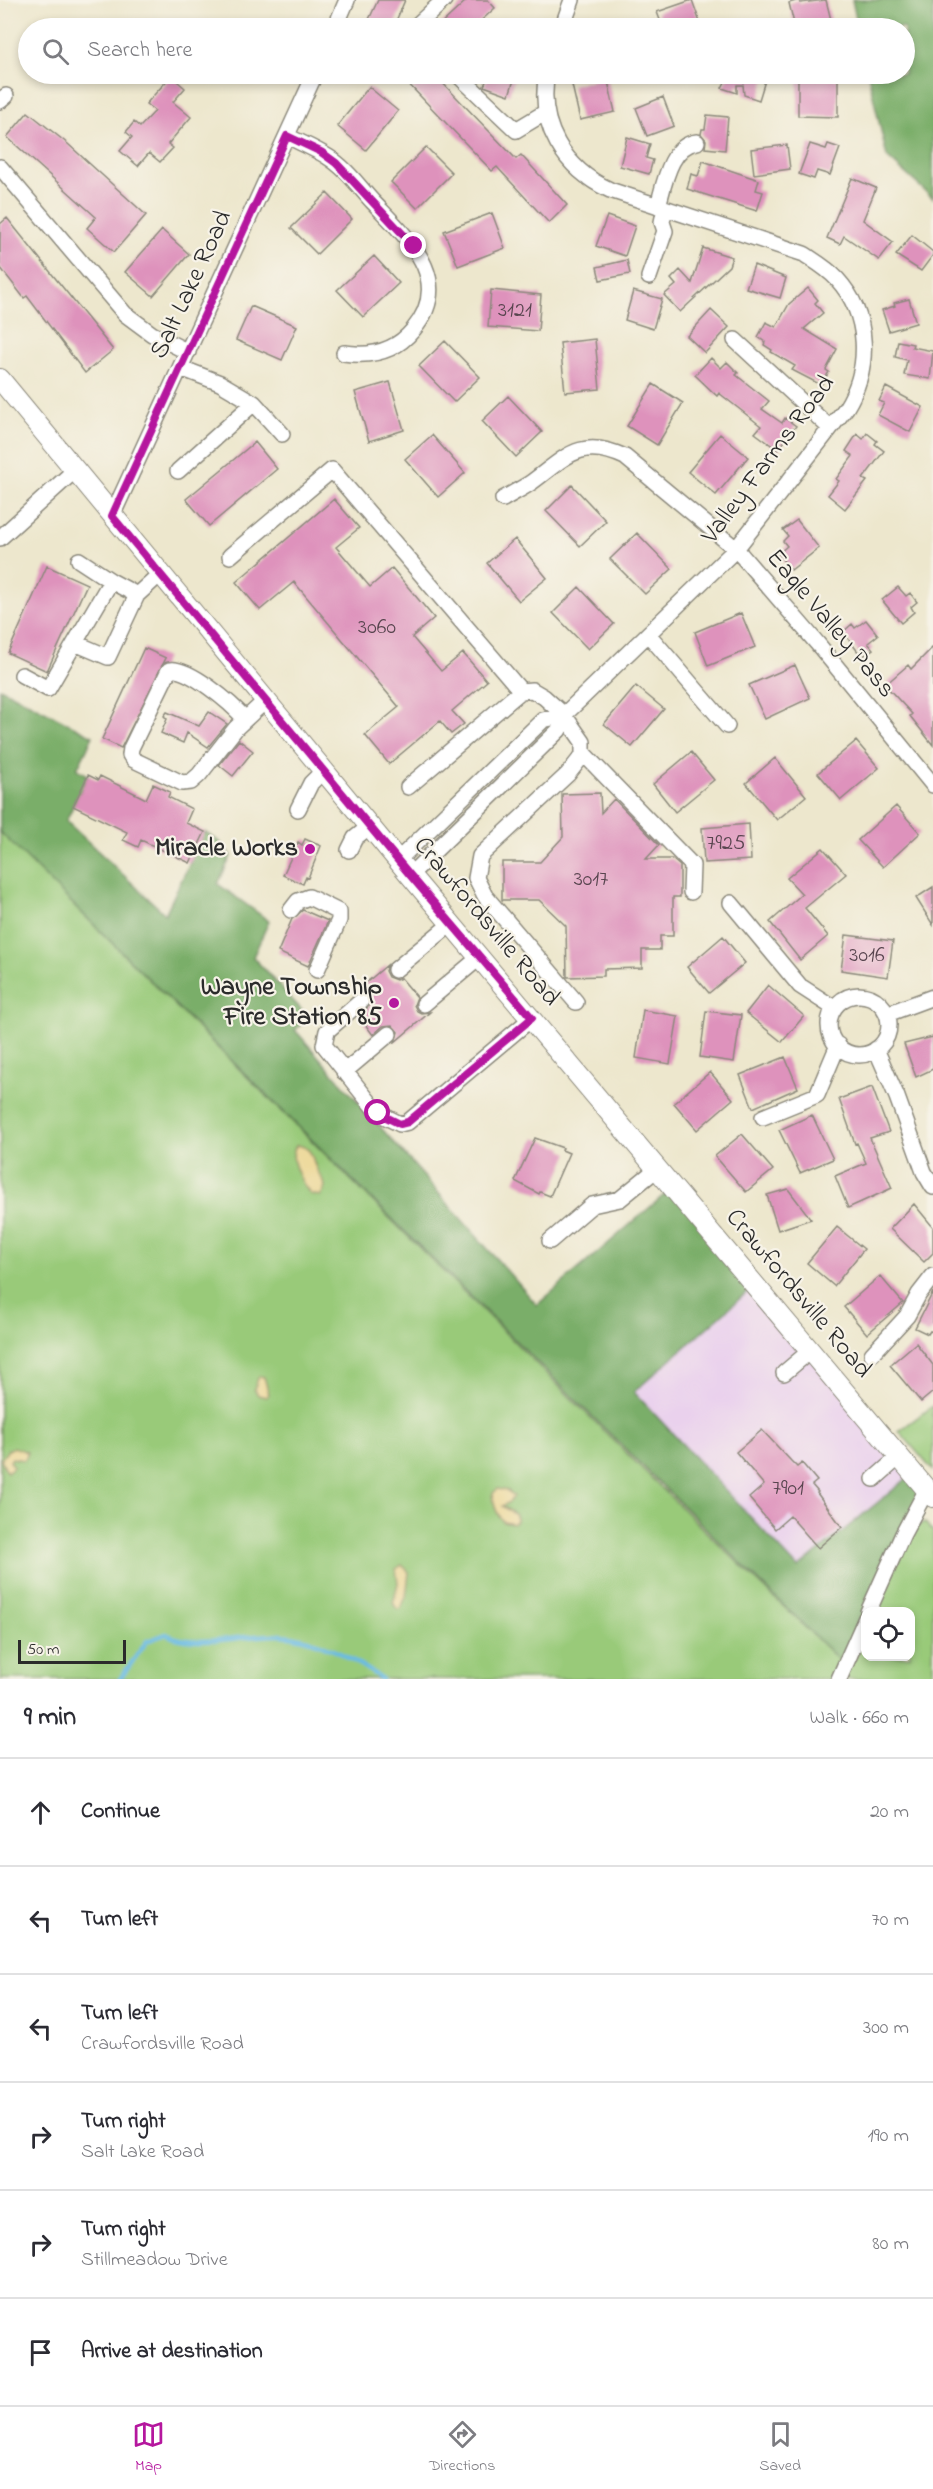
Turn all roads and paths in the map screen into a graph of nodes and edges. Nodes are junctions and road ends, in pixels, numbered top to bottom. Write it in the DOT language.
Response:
graph roads {
  1 [pos="347,0"];
  2 [pos="444,0"];
  3 [pos="572,0"];
  4 [pos="339,18"];
  5 [pos="425,18"];
  6 [pos="566,18"];
  7 [pos="310,84"];
  8 [pos="468,84"];
  9 [pos="546,84"];
  10 [pos="546,112"];
  11 [pos="287,136"];
  12 [pos="697,142"];
  13 [pos="0,167"];
  14 [pos="668,209"];
  15 [pos="649,277"];
  16 [pos="735,340"];
  17 [pos="188,352"];
  18 [pos="344,353"];
  19 [pos="181,368"];
  20 [pos="0,379"];
  21 [pos="254,403"];
  22 [pos="831,428"];
  23 [pos="282,434"];
  24 [pos="74,471"];
  25 [pos="178,471"];
  26 [pos="503,499"];
  27 [pos="112,516"];
  28 [pos="0,538"];
  29 [pos="735,549"];
  30 [pos="230,556"];
  31 [pos="79,560"];
  32 [pos="160,574"];
  33 [pos="111,581"];
  34 [pos="137,595"];
  35 [pos="648,634"];
  36 [pos="75,644"];
  37 [pos="22,675"];
  38 [pos="522,691"];
  39 [pos="265,701"];
  40 [pos="564,715"];
  41 [pos="245,719"];
  42 [pos="727,726"];
  43 [pos="583,753"];
  44 [pos="323,771"];
  45 [pos="933,785"];
  46 [pos="408,787"];
  47 [pos="298,809"];
  48 [pos="369,826"];
  49 [pos="349,850"];
  50 [pos="404,868"];
  51 [pos="691,892"];
  52 [pos="731,903"];
  53 [pos="291,910"];
  54 [pos="452,923"];
  55 [pos="480,957"];
  56 [pos="317,970"];
  57 [pos="395,970"];
  58 [pos="933,997"];
  59 [pos="361,1001"];
  60 [pos="576,1002"];
  61 [pos="424,1004"];
  62 [pos="834,1008"];
  63 [pos="887,1014"];
  64 [pos="532,1018"];
  65 [pos="389,1034"];
  66 [pos="838,1045"];
  67 [pos="876,1049"];
  68 [pos="344,1072"];
  69 [pos="763,1117"];
  70 [pos="658,1168"];
  71 [pos="933,1187"];
  72 [pos="550,1241"];
  73 [pos="933,1276"];
  74 [pos="810,1351"];
  75 [pos="872,1353"];
  76 [pos="784,1373"];
  77 [pos="899,1457"];
  78 [pos="874,1479"];
  79 [pos="930,1493"];
  80 [pos="870,1607"];
  81 [pos="861,1629"];
  82 [pos="839,1679"];
  1 -- 4 [label="street"];
  2 -- 5 [label="street"];
  3 -- 6 [label="street"];
  7 -- 11 [label="street, Salt Lake Road"];
  8 -- 10 [label="street"];
  9 -- 10 [label="street, Valley Farms Road"];
  10 -- 14 [label="street, Valley Farms Road"];
  11 -- 17 [label="street, Salt Lake Road"];
  11 -- 18 [label="street"];
  12 -- 14 [label="street"];
  13 -- 17 [label="street"];
  14 -- 15 [label="street"];
  14 -- 22 [label="street, Valley Farms Road"];
  16 -- 22 [label="street"];
  17 -- 19 [label="street, Salt Lake Road"];
  19 -- 21 [label="street"];
  19 -- 27 [label="street, Salt Lake Road"];
  20 -- 24 [label="main road, Crawfordsville Road"];
  21 -- 23 [label="street"];
  21 -- 25 [label="street"];
  22 -- 29 [label="street, Valley Farms Road"];
  24 -- 27 [label="main road, Crawfordsville Road"];
  24 -- 28 [label="street"];
  26 -- 29 [label="street, Eagle Valley Pass"];
  27 -- 32 [label="main road, Crawfordsville Road"];
  29 -- 35 [label="street, Valley Farms Road"];
  29 -- 45 [label="street, Eagle Valley Pass"];
  30 -- 38 [label="street"];
  31 -- 33 [label="street"];
  32 -- 34 [label="street"];
  32 -- 39 [label="main road, Crawfordsville Road"];
  33 -- 34 [label="street"];
  33 -- 36 [label="street"];
  34 -- 36 [label="street"];
  35 -- 40 [label="street, Valley Farms Road"];
  35 -- 42 [label="street"];
  36 -- 37 [label="street"];
  38 -- 40 [label="street"];
  38 -- 46 [label="street"];
  39 -- 41 [label="street"];
  39 -- 44 [label="main road, Crawfordsville Road"];
  40 -- 43 [label="street"];
  40 -- 50 [label="street, Valley Farms Road"];
  41 -- 41 [label="street"];
  43 -- 51 [label="street"];
  43 -- 60 [label="street"];
  44 -- 47 [label="street"];
  44 -- 48 [label="main road, Crawfordsville Road"];
  48 -- 49 [label="street"];
  48 -- 50 [label="main road, Crawfordsville Road"];
  50 -- 54 [label="main road, Crawfordsville Road"];
  52 -- 62 [label="street"];
  53 -- 56 [label="street"];
  54 -- 55 [label="main road, Crawfordsville Road"];
  54 -- 57 [label="street"];
  55 -- 61 [label="street"];
  55 -- 64 [label="main road, Crawfordsville Road"];
  58 -- 63 [label="street"];
  59 -- 68 [label="street"];
  62 -- 63 [label="street"];
  62 -- 66 [label="street"];
  63 -- 67 [label="street"];
  64 -- 68 [label="street"];
  64 -- 70 [label="main road, Crawfordsville Road"];
  65 -- 68 [label="street"];
  66 -- 67 [label="street"];
  66 -- 69 [label="street"];
  67 -- 71 [label="street"];
  70 -- 72 [label="street"];
  70 -- 74 [label="main road, Crawfordsville Road"];
  73 -- 75 [label="street"];
  74 -- 76 [label="street"];
  74 -- 77 [label="main road, Crawfordsville Road"];
  77 -- 78 [label="street"];
  77 -- 79 [label="main road, Crawfordsville Road"];
  79 -- 80 [label="street"];
  81 -- 82 [label="street"];
}
